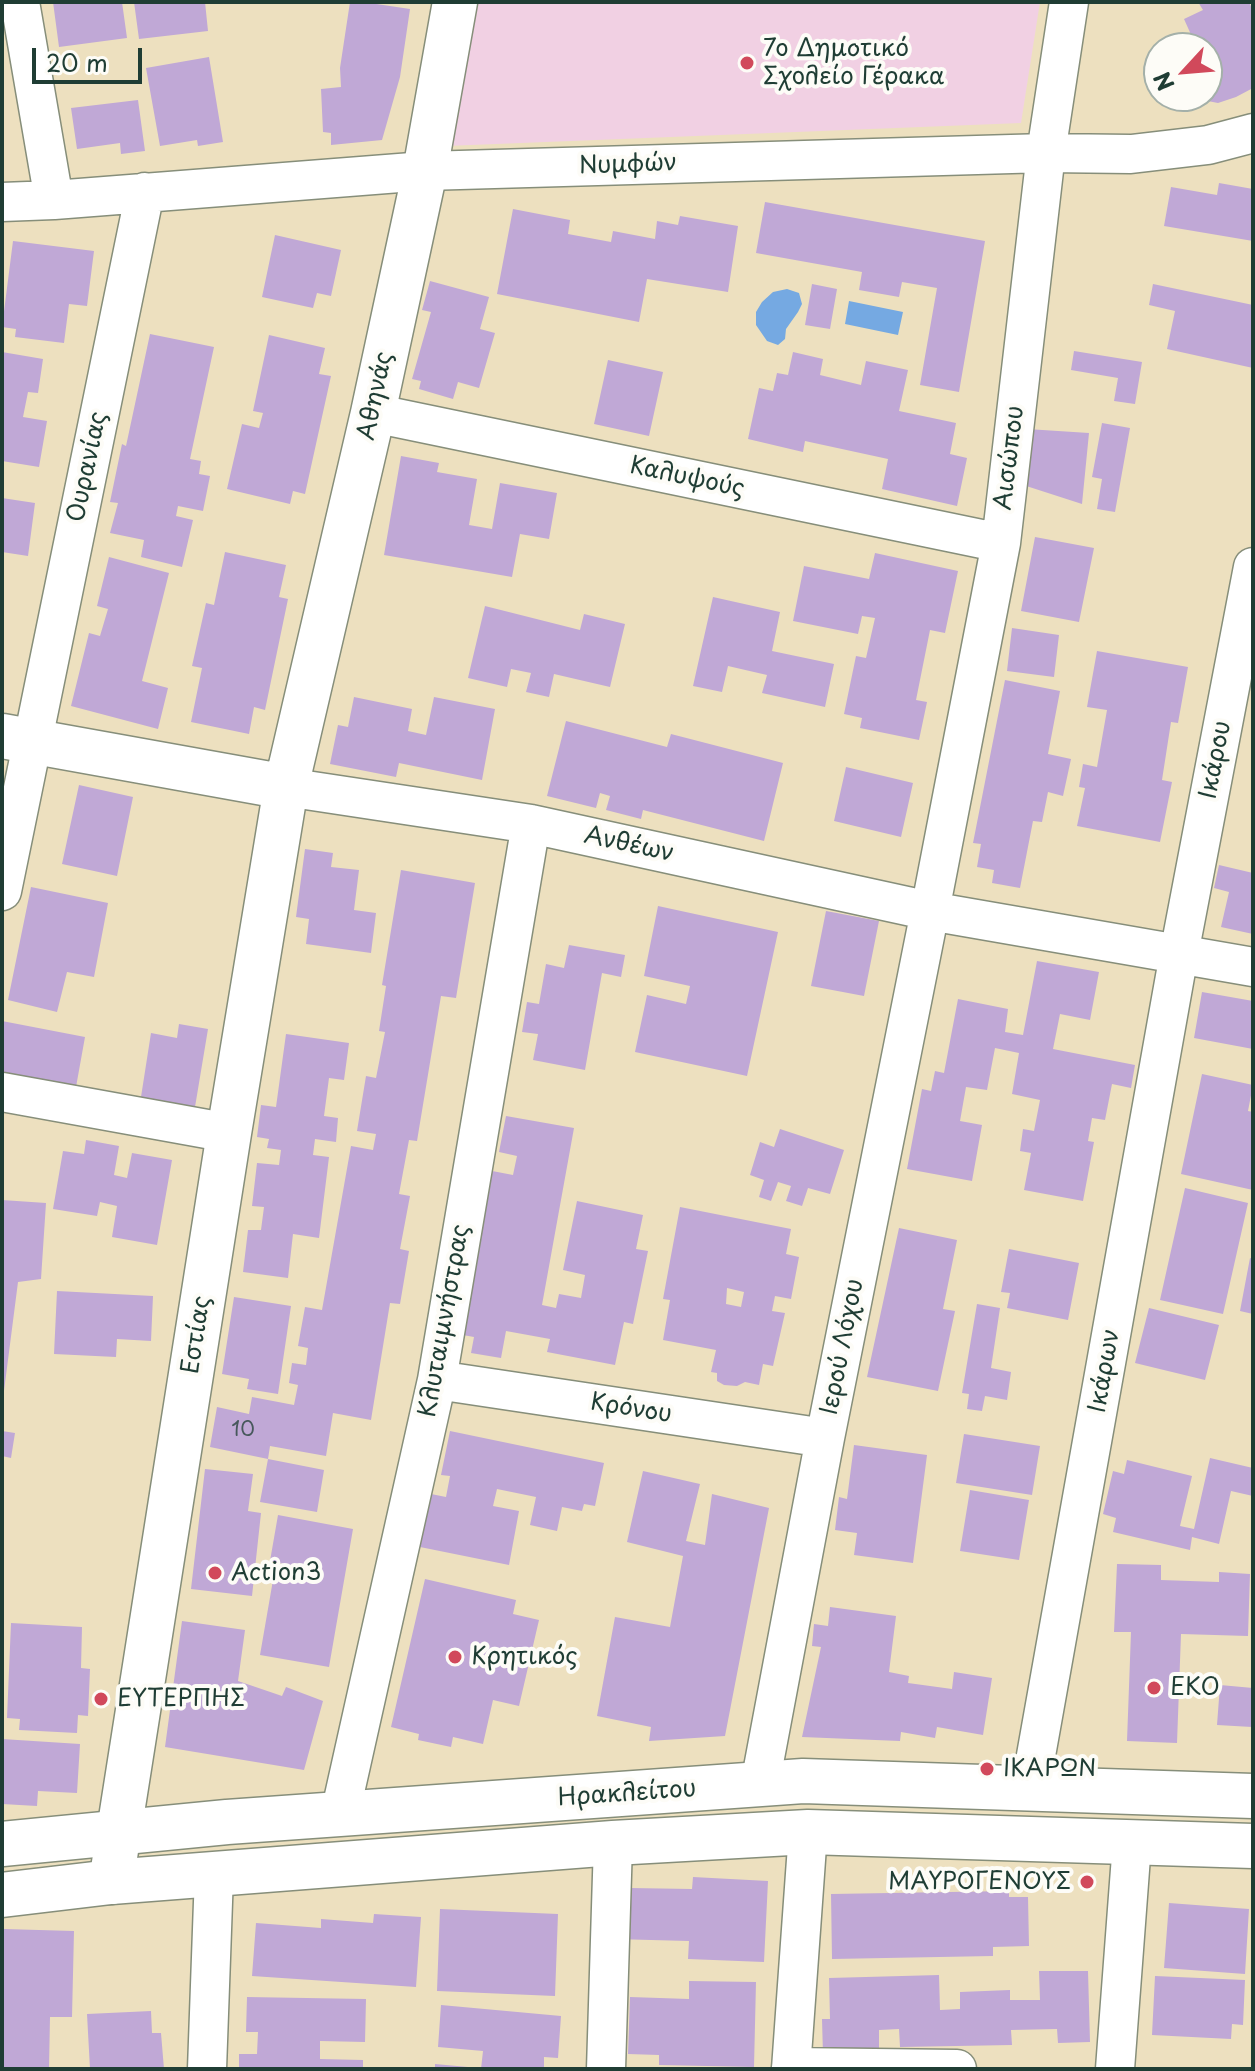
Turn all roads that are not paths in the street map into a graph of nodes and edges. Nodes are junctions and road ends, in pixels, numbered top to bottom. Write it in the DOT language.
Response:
graph roads {
  1 [pos="20,2"];
  2 [pos="455,2"];
  3 [pos="1069,2"];
  4 [pos="1253,133"];
  5 [pos="1046,153"];
  6 [pos="425,171"];
  7 [pos="145,192"];
  8 [pos="54,200"];
  9 [pos="2,202"];
  10 [pos="373,413"];
  11 [pos="1001,543"];
  12 [pos="1253,567"];
  13 [pos="17,739"];
  14 [pos="286,787"];
  15 [pos="531,824"];
  16 [pos="2,891"];
  17 [pos="930,911"];
  18 [pos="1179,954"];
  19 [pos="1253,967"];
  20 [pos="2,1092"];
  21 [pos="229,1133"];
  22 [pos="437,1380"];
  23 [pos="825,1438"];
  24 [pos="760,1784"];
  25 [pos="1030,1789"];
  26 [pos="1253,1796"];
  27 [pos="340,1814"];
  28 [pos="118,1832"];
  29 [pos="808,1832"];
  30 [pos="613,1843"];
  31 [pos="1132,1843"];
  32 [pos="2,1844"];
  33 [pos="1253,1846"];
  34 [pos="214,1874"];
  35 [pos="111,1882"];
  36 [pos="2,1895"];
  37 [pos="791,2068"];
  38 [pos="207,2069"];
  39 [pos="606,2069"];
  40 [pos="957,2069"];
  41 [pos="1115,2069"];
  1 -- 8 [label="street"];
  2 -- 6 [label="main road, Αθηνάς"];
  3 -- 5 [label="street, Αισώπου"];
  4 -- 5 [label="street, Νυμφών"];
  5 -- 6 [label="street, Νυμφών"];
  5 -- 11 [label="street, Αισώπου"];
  6 -- 7 [label="street, Νυμφών"];
  6 -- 10 [label="main road, Αθηνάς"];
  7 -- 8 [label="street, Νυμφών"];
  7 -- 13 [label="street, Ουρανίας"];
  8 -- 9 [label="street, Νυμφών"];
  10 -- 11 [label="street, Καλυψούς"];
  10 -- 14 [label="main road, Αθηνάς"];
  11 -- 17 [label="street, Αισώπου"];
  12 -- 18 [label="street, Ικάρου"];
  13 -- 14 [label="main road, Ανθέων"];
  13 -- 16 [label="street, Ουρανίας"];
  14 -- 15 [label="street, Ανθέων"];
  14 -- 21 [label="main road, Εστίας"];
  15 -- 17 [label="street, Ανθέων"];
  15 -- 22 [label="street, Κλυταιμνήστρας"];
  17 -- 18 [label="street, Ανθέων"];
  17 -- 23 [label="street, Ιερού Λόχου"];
  18 -- 19 [label="street, Ανθέων"];
  18 -- 25 [label="street, Ικάρων"];
  20 -- 21 [label="street"];
  21 -- 28 [label="main road, Εστίας"];
  22 -- 23 [label="street, Κρόνου"];
  22 -- 27 [label="street, Κλυταιμνήστρας"];
  23 -- 24 [label="street, Ιερού Λόχου"];
  24 -- 25 [label="main road, Ηρακλείτου"];
  24 -- 27 [label="main road, Ηρακλείτου"];
  25 -- 26 [label="main road, Ηρακλείτου"];
  27 -- 28 [label="main road, Ηρακλείτου"];
  28 -- 32 [label="main road, Ηρακλείτου"];
  28 -- 35 [label="main road, Εστίας"];
  29 -- 30 [label="main road, Ηρακλείτου"];
  29 -- 31 [label="main road, Ηρακλείτου"];
  29 -- 37 [label="street"];
  30 -- 34 [label="main road, Ηρακλείτου"];
  30 -- 39 [label="street"];
  31 -- 33 [label="main road, Ηρακλείτου"];
  31 -- 41 [label="street"];
  34 -- 35 [label="main road, Ηρακλείτου"];
  34 -- 38 [label="street"];
  35 -- 36 [label="main road, Ηρακλείτου"];
  37 -- 40 [label="street"];
}
